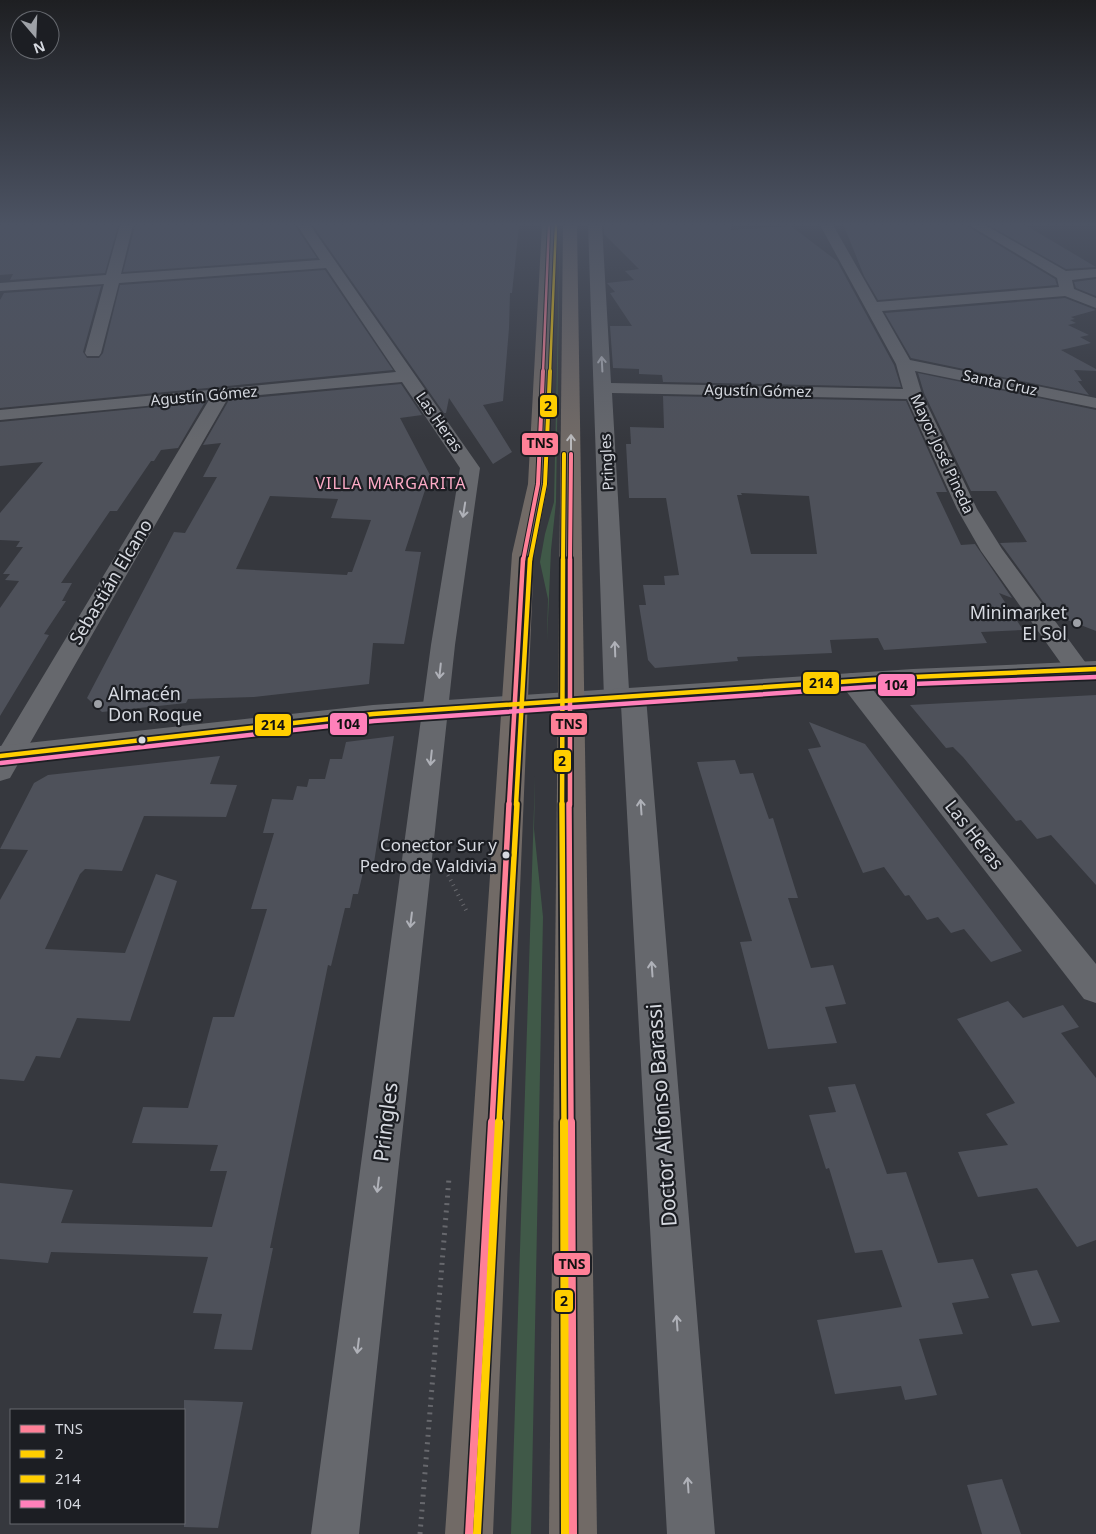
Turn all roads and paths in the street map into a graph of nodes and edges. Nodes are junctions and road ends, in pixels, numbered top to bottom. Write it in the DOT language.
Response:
graph roads {
  1 [pos="108,297"];
  2 [pos="352,297"];
  3 [pos="546,297"];
  4 [pos="571,297"];
  5 [pos="598,297"];
  6 [pos="866,297"];
  7 [pos="960,297"];
  8 [pos="872,307"];
  9 [pos="93,353"];
  10 [pos="904,364"];
  11 [pos="407,376"];
  12 [pos="603,388"];
  13 [pos="222,394"];
  14 [pos="912,394"];
  15 [pos="1096,403"];
  16 [pos="0,415"];
  17 [pos="1087,669"];
  18 [pos="852,681"];
  19 [pos="625,697"];
  20 [pos="570,701"];
  21 [pos="515,704"];
  22 [pos="436,710"];
  23 [pos="3,760"];
  24 [pos="1096,990"];
  25 [pos="335,1534"];
  26 [pos="469,1534"];
  27 [pos="573,1534"];
  28 [pos="691,1534"];
  1 -- 9 [label="street"];
  2 -- 11 [label="street, Las Heras"];
  3 -- 21 [label="main road"];
  20 -- 4 [label="main road, one-way"];
  12 -- 5 [label="street, Pringles, one-way"];
  6 -- 8 [label="street, Mayor José Pineda"];
  7 -- 8 [label="street"];
  8 -- 10 [label="street, Mayor José Pineda"];
  10 -- 14 [label="street, Mayor José Pineda"];
  10 -- 15 [label="street, Santa Cruz"];
  11 -- 13 [label="street, Agustín Gómez"];
  11 -- 22 [label="street, Las Heras, one-way"];
  12 -- 14 [label="street, Agustín Gómez"];
  19 -- 12 [label="street, Pringles, one-way"];
  13 -- 16 [label="street, Agustín Gómez"];
  13 -- 23 [label="street, Sebastián Elcano"];
  14 -- 17 [label="street, Mayor José Pineda"];
  17 -- 18 [label="street"];
  18 -- 19 [label="street"];
  18 -- 24 [label="street, Las Heras"];
  19 -- 20 [label="street"];
  28 -- 19 [label="street, Doctor Alfonso Barassi, one-way"];
  20 -- 21 [label="street"];
  20 -- 27 [label="main road"];
  21 -- 22 [label="street"];
  21 -- 26 [label="main road"];
  22 -- 23 [label="street"];
  22 -- 25 [label="street, Pringles, one-way"];
}
